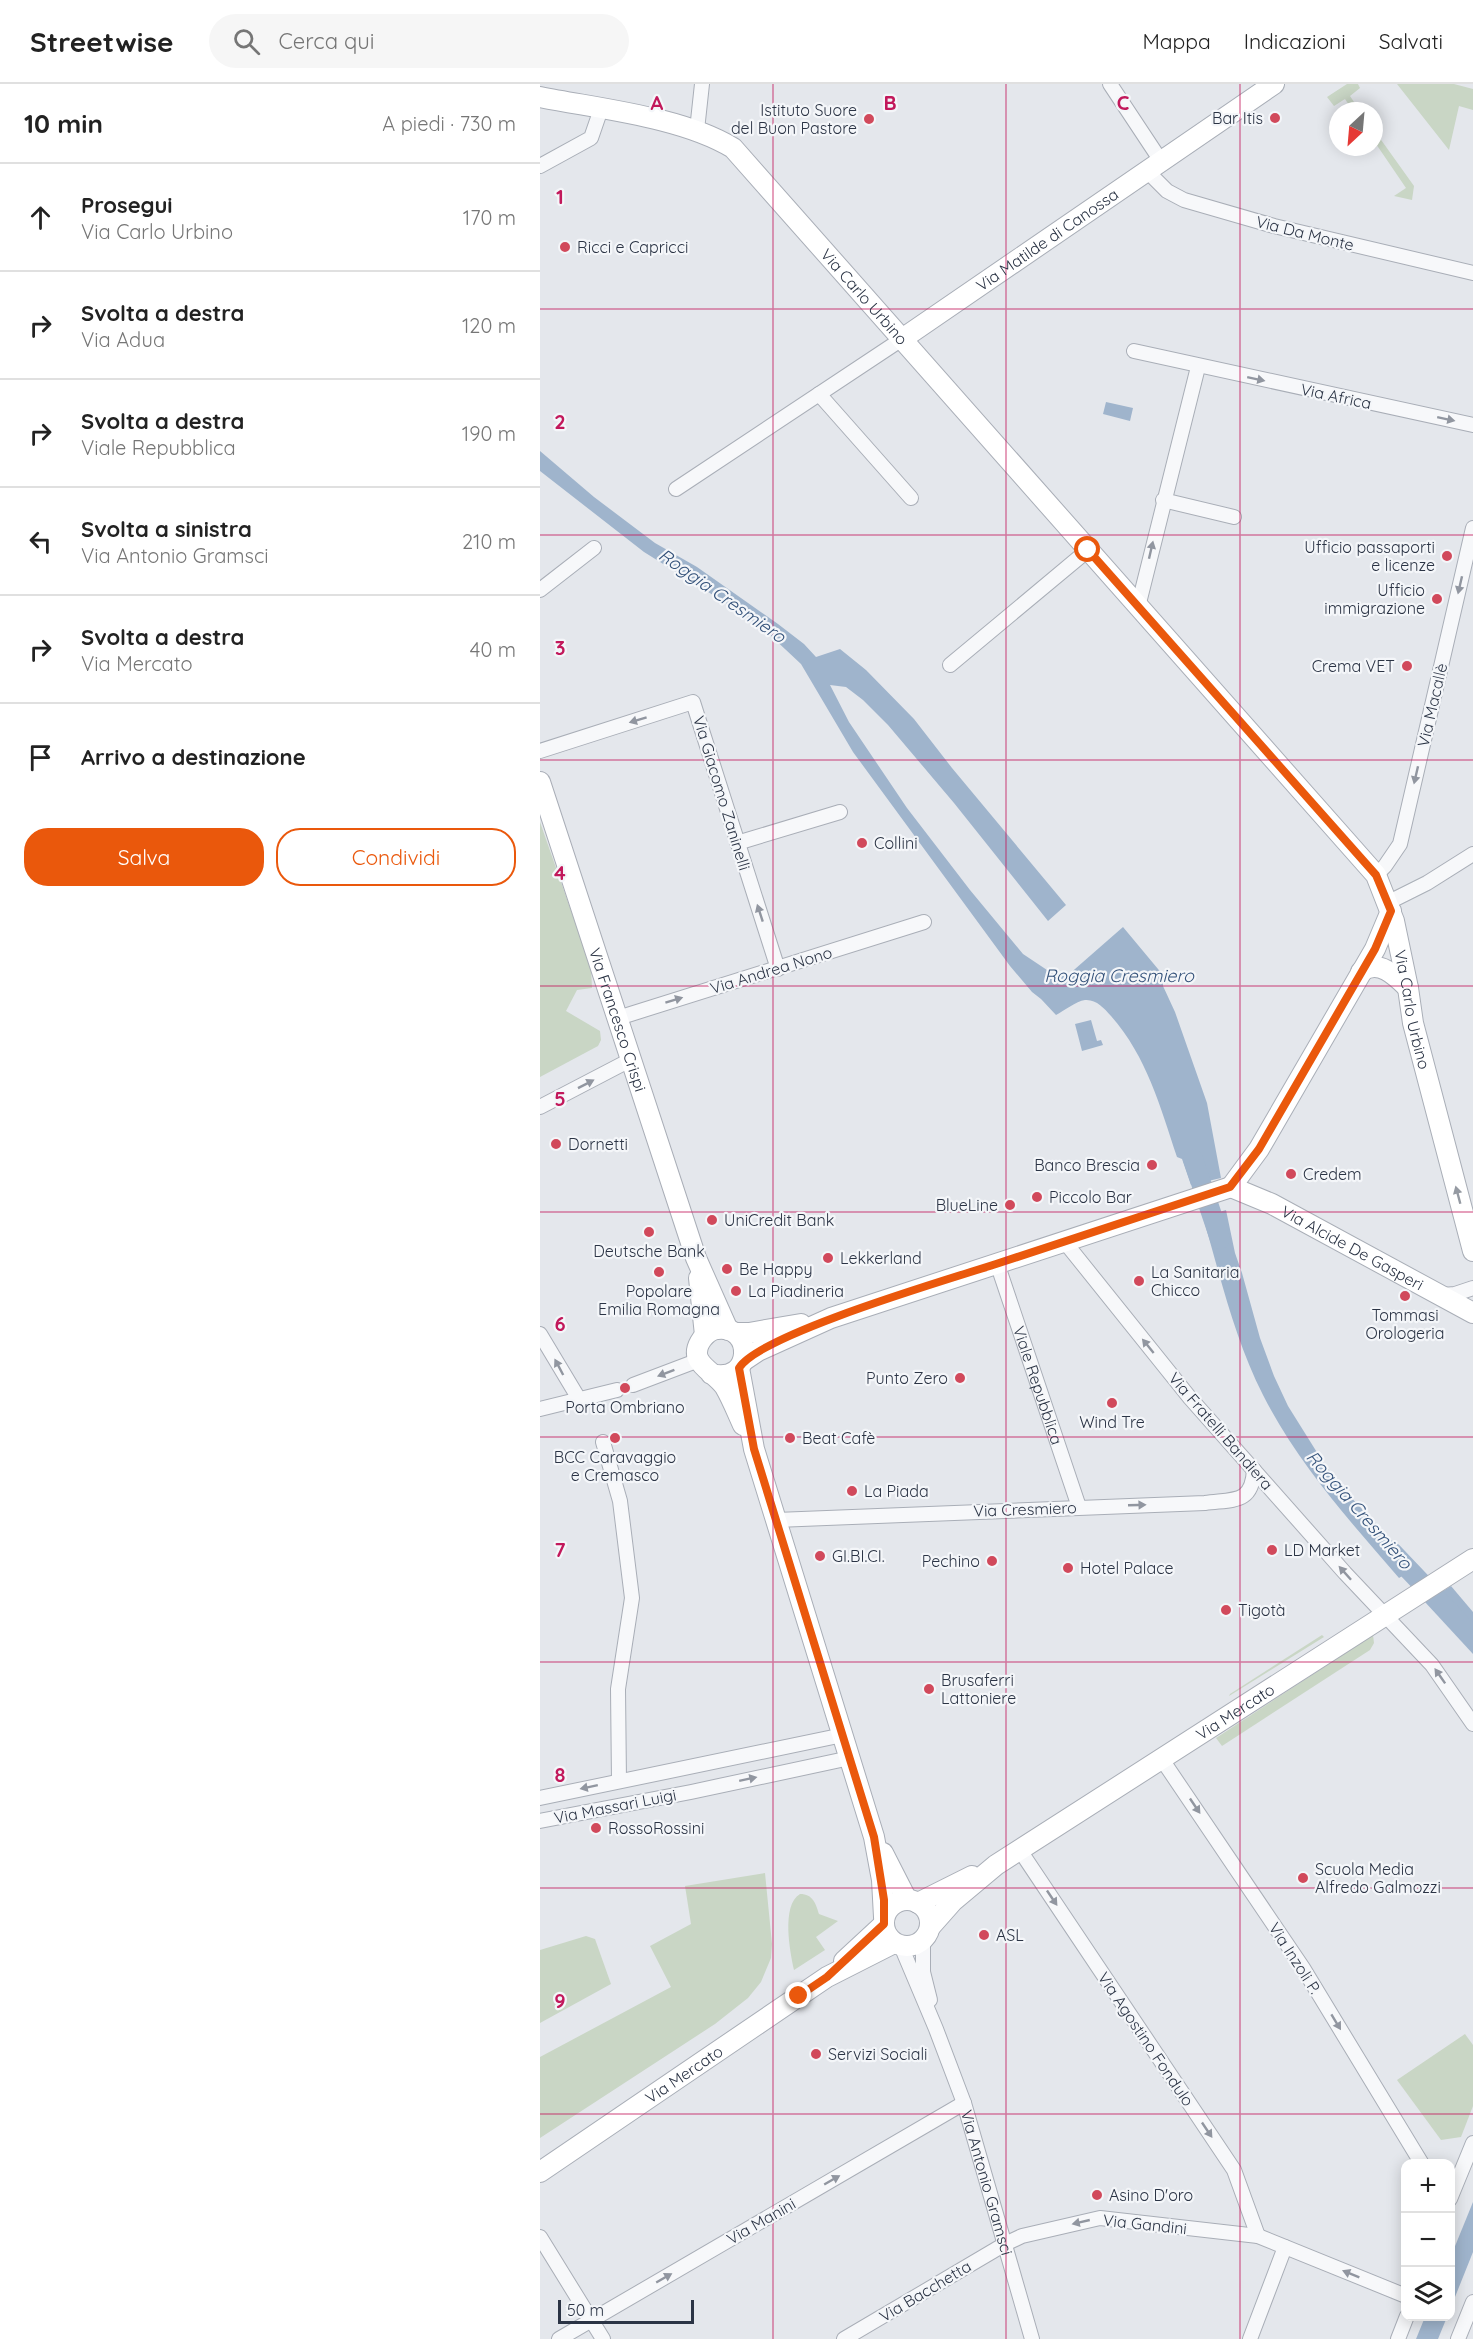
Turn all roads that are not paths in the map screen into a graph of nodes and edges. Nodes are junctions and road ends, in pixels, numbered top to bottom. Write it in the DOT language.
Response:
graph roads {
  1 [pos="702,84"];
  2 [pos="1110,84"];
  3 [pos="1274,84"];
  4 [pos="540,98"];
  5 [pos="601,109"];
  6 [pos="697,130"];
  7 [pos="540,166"];
  8 [pos="1154,166"];
  9 [pos="1473,273"];
  10 [pos="902,339"];
  11 [pos="1134,351"];
  12 [pos="1198,366"];
  13 [pos="819,394"];
  14 [pos="1473,425"];
  15 [pos="676,489"];
  16 [pos="911,498"];
  17 [pos="1163,500"];
  18 [pos="1234,517"];
  19 [pos="1473,528"];
  20 [pos="594,548"];
  21 [pos="1088,550"];
  22 [pos="540,590"];
  23 [pos="1138,607"];
  24 [pos="950,665"];
  25 [pos="540,751"];
  26 [pos="540,782"];
  27 [pos="840,812"];
  28 [pos="737,843"];
  29 [pos="1473,854"];
  30 [pos="1376,875"];
  31 [pos="1389,907"];
  32 [pos="924,922"];
  33 [pos="778,969"];
  34 [pos="1361,972"];
  35 [pos="1408,988"];
  36 [pos="618,1018"];
  37 [pos="632,1059"];
  38 [pos="540,1107"];
  39 [pos="1259,1149"];
  40 [pos="1230,1187"];
  41 [pos="1272,1204"];
  42 [pos="1064,1241"];
  43 [pos="1473,1251"];
  44 [pos="696,1258"];
  45 [pos="997,1263"];
  46 [pos="1473,1288"];
  47 [pos="1442,1295"];
  48 [pos="1473,1313"];
  49 [pos="831,1318"];
  50 [pos="731,1331"];
  51 [pos="540,1334"];
  52 [pos="705,1335"];
  53 [pos="698,1356"];
  54 [pos="741,1364"];
  55 [pos="711,1374"];
  56 [pos="633,1385"];
  57 [pos="617,1390"];
  58 [pos="579,1399"];
  59 [pos="540,1409"];
  60 [pos="603,1442"];
  61 [pos="754,1449"];
  62 [pos="1254,1470"];
  63 [pos="1079,1507"];
  64 [pos="776,1520"];
  65 [pos="1473,1559"];
  66 [pos="1385,1615"];
  67 [pos="1473,1724"];
  68 [pos="843,1736"];
  69 [pos="849,1758"];
  70 [pos="1161,1758"];
  71 [pos="619,1781"];
  72 [pos="540,1798"];
  73 [pos="540,1821"];
  74 [pos="874,1837"];
  75 [pos="1019,1850"];
  76 [pos="996,1865"];
  77 [pos="913,1902"];
  78 [pos="884,1921"];
  79 [pos="926,1934"];
  80 [pos="898,1944"];
  81 [pos="827,1977"];
  82 [pos="936,2029"];
  83 [pos="964,2103"];
  84 [pos="1473,2143"];
  85 [pos="1420,2159"];
  86 [pos="540,2172"];
  87 [pos="1455,2187"];
  88 [pos="1258,2236"];
  89 [pos="540,2237"];
  90 [pos="1005,2244"];
  91 [pos="1285,2247"];
  92 [pos="1401,2294"];
  93 [pos="1473,2302"];
  94 [pos="592,2320"];
  95 [pos="1405,2321"];
  96 [pos="559,2339"];
  97 [pos="603,2339"];
  98 [pos="844,2339"];
  99 [pos="1032,2339"];
  100 [pos="1250,2339"];
  101 [pos="1398,2339"];
  102 [pos="1458,2339"];
  1 -- 6 [label="street"];
  2 -- 8 [label="street, Via Da Monte"];
  3 -- 8 [label="street, Via Matilde di Canossa"];
  4 -- 5 [label="street, Via Carlo Urbino"];
  5 -- 6 [label="street, Via Carlo Urbino"];
  5 -- 7 [label="street"];
  6 -- 10 [label="street, Via Carlo Urbino"];
  8 -- 9 [label="street, Via Da Monte"];
  8 -- 10 [label="street, Via Matilde di Canossa"];
  10 -- 13 [label="street, Via Matilde di Canossa"];
  10 -- 21 [label="street, Via Carlo Urbino"];
  11 -- 12 [label="street, Via Africa"];
  12 -- 14 [label="street, Via Africa, one-way"];
  12 -- 17 [label="street"];
  13 -- 15 [label="street, Via Matilde di Canossa"];
  13 -- 16 [label="street"];
  17 -- 18 [label="street"];
  23 -- 17 [label="street, one-way"];
  19 -- 30 [label="street, Via Macallè, one-way"];
  20 -- 22 [label="street"];
  21 -- 23 [label="street, Via Carlo Urbino"];
  21 -- 24 [label="street"];
  23 -- 30 [label="street, Via Carlo Urbino"];
  28 -- 25 [label="street, Via Giacomo Zaninelli, one-way"];
  26 -- 36 [label="street, Via Francesco Crispi"];
  27 -- 28 [label="street"];
  33 -- 28 [label="street, Via Giacomo Zaninelli, one-way"];
  29 -- 31 [label="street"];
  30 -- 31 [label="street, Via Carlo Urbino"];
  31 -- 34 [label="street"];
  31 -- 35 [label="street, Via Carlo Urbino"];
  32 -- 33 [label="street, Via Andrea Nono"];
  36 -- 33 [label="street, Via Andrea Nono, one-way"];
  34 -- 35 [label="street"];
  34 -- 39 [label="street"];
  43 -- 35 [label="street, Via Carlo Urbino, one-way"];
  36 -- 37 [label="street, Via Francesco Crispi"];
  38 -- 37 [label="street, one-way"];
  37 -- 44 [label="street, Via Francesco Crispi"];
  39 -- 40 [label="street"];
  39 -- 41 [label="street"];
  40 -- 41 [label="street, Via Alcide De Gasperi"];
  40 -- 42 [label="street"];
  41 -- 47 [label="street, Via Alcide De Gasperi"];
  42 -- 45 [label="street"];
  62 -- 42 [label="street, Via Fratelli Bandiera, one-way"];
  44 -- 50 [label="street"];
  44 -- 52 [label="street"];
  45 -- 49 [label="street"];
  45 -- 63 [label="street, Viale Repubblica"];
  46 -- 47 [label="street"];
  47 -- 48 [label="street, Via Alcide De Gasperi"];
  49 -- 50 [label="street"];
  49 -- 54 [label="street"];
  50 -- 52 [label="street"];
  50 -- 54 [label="street"];
  58 -- 51 [label="street, one-way"];
  52 -- 53 [label="street"];
  53 -- 55 [label="street"];
  53 -- 56 [label="street, one-way"];
  54 -- 55 [label="street"];
  54 -- 61 [label="street"];
  55 -- 61 [label="street"];
  57 -- 58 [label="street"];
  58 -- 59 [label="street"];
  60 -- 71 [label="street, Via Massari Luigi"];
  61 -- 64 [label="street"];
  63 -- 62 [label="street, Via Cresmiero, one-way"];
  66 -- 62 [label="street, Via Fratelli Bandiera, one-way"];
  63 -- 64 [label="street, Via Cresmiero"];
  64 -- 68 [label="street"];
  65 -- 66 [label="street, Via Mercato"];
  67 -- 66 [label="street, Via Fratelli Bandiera, one-way"];
  66 -- 70 [label="street, Via Mercato"];
  68 -- 69 [label="street"];
  68 -- 71 [label="street, Via Massari Luigi"];
  73 -- 69 [label="street, Via Massari Luigi, one-way"];
  69 -- 74 [label="street"];
  70 -- 75 [label="street, Via Mercato"];
  70 -- 85 [label="street, Via Inzoli P., one-way"];
  71 -- 72 [label="street, Via Massari Luigi, one-way"];
  74 -- 77 [label="street"];
  74 -- 78 [label="street"];
  75 -- 76 [label="street, Via Mercato"];
  75 -- 88 [label="street, Via Agostino Fondulo, one-way"];
  76 -- 77 [label="street, Via Mercato"];
  76 -- 79 [label="street, Via Mercato"];
  77 -- 78 [label="street"];
  77 -- 79 [label="street"];
  78 -- 80 [label="street"];
  78 -- 81 [label="street, Via Mercato"];
  79 -- 80 [label="street"];
  79 -- 82 [label="street, Via Antonio Gramsci"];
  80 -- 81 [label="street, Via Mercato"];
  80 -- 82 [label="street, Via Antonio Gramsci"];
  81 -- 86 [label="street, Via Mercato"];
  82 -- 83 [label="street, Via Antonio Gramsci"];
  83 -- 90 [label="street, Via Antonio Gramsci"];
  94 -- 83 [label="street, Via Manini, one-way"];
  84 -- 87 [label="street"];
  88 -- 90 [label="street, Via Gandini, one-way"];
  88 -- 91 [label="street, Via Gandini"];
  89 -- 94 [label="street"];
  90 -- 98 [label="street, Via Bacchetta"];
  90 -- 99 [label="street, Via Antonio Gramsci"];
  92 -- 91 [label="street, Via Gandini, one-way"];
  91 -- 100 [label="street"];
  93 -- 102 [label="street"];
  94 -- 96 [label="street, Via Manini"];
  94 -- 97 [label="street"];
  95 -- 101 [label="street"];
}
